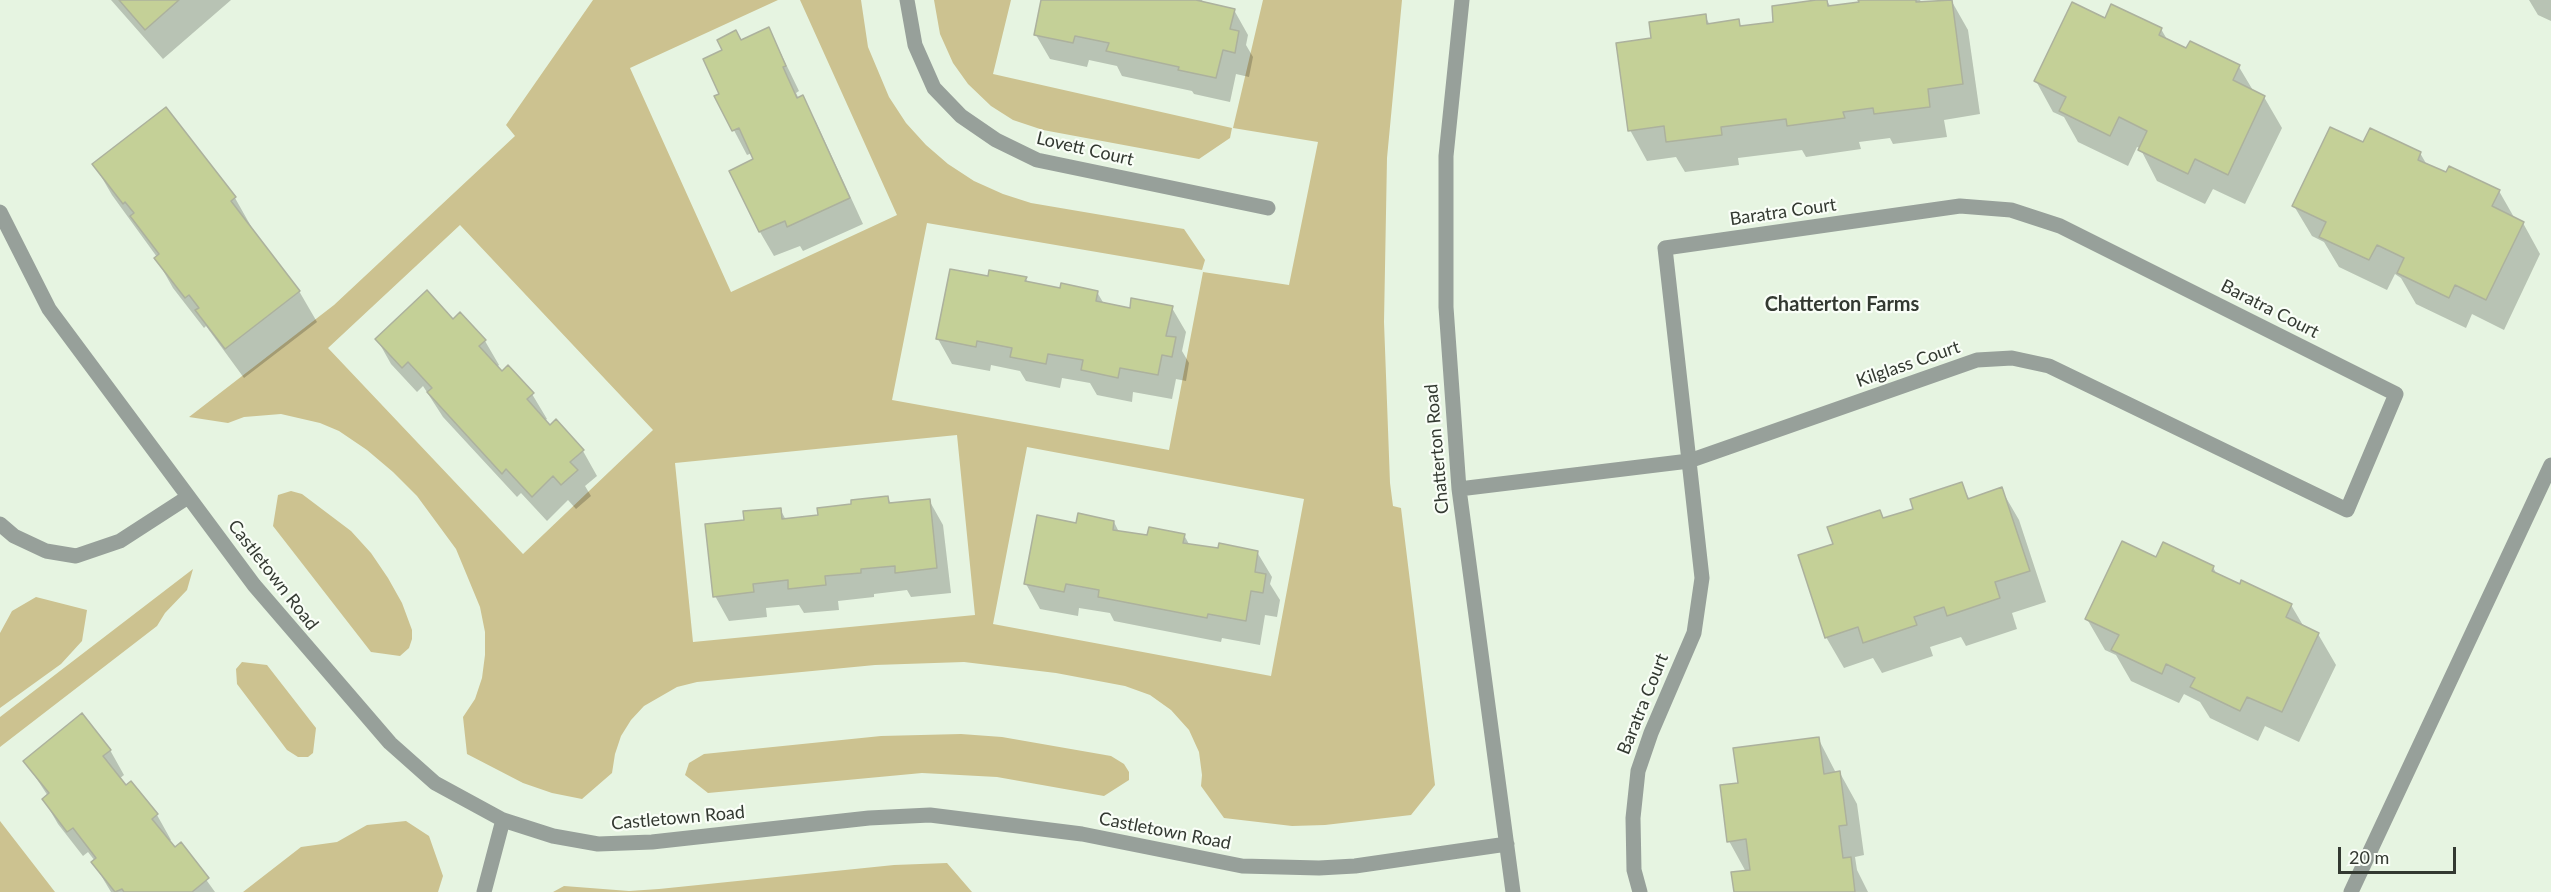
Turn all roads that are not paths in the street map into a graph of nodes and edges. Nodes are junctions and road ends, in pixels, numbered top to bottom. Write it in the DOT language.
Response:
graph roads {
  1 [pos="907,0"];
  2 [pos="1462,0"];
  3 [pos="1268,208"];
  4 [pos="0,212"];
  5 [pos="1689,461"];
  6 [pos="2551,465"];
  7 [pos="1459,489"];
  8 [pos="188,496"];
  9 [pos="2347,510"];
  10 [pos="0,524"];
  11 [pos="502,820"];
  12 [pos="1507,844"];
  13 [pos="484,892"];
  14 [pos="1513,892"];
  15 [pos="1640,892"];
  16 [pos="2351,892"];
  1 -- 3 [label="street, Lovett Court"];
  2 -- 7 [label="street, Chatterton Road"];
  4 -- 8 [label="street, Castletown Road"];
  5 -- 7 [label="street, Kilglass Court"];
  5 -- 9 [label="street, Kilglass Court"];
  5 -- 9 [label="street, Baratra Court"];
  5 -- 15 [label="street, Baratra Court"];
  6 -- 16 [label="street"];
  7 -- 12 [label="street, Chatterton Road"];
  8 -- 10 [label="street"];
  8 -- 11 [label="street, Castletown Road"];
  11 -- 12 [label="street, Castletown Road"];
  11 -- 13 [label="street"];
  12 -- 14 [label="street, Chatterton Road"];
}
